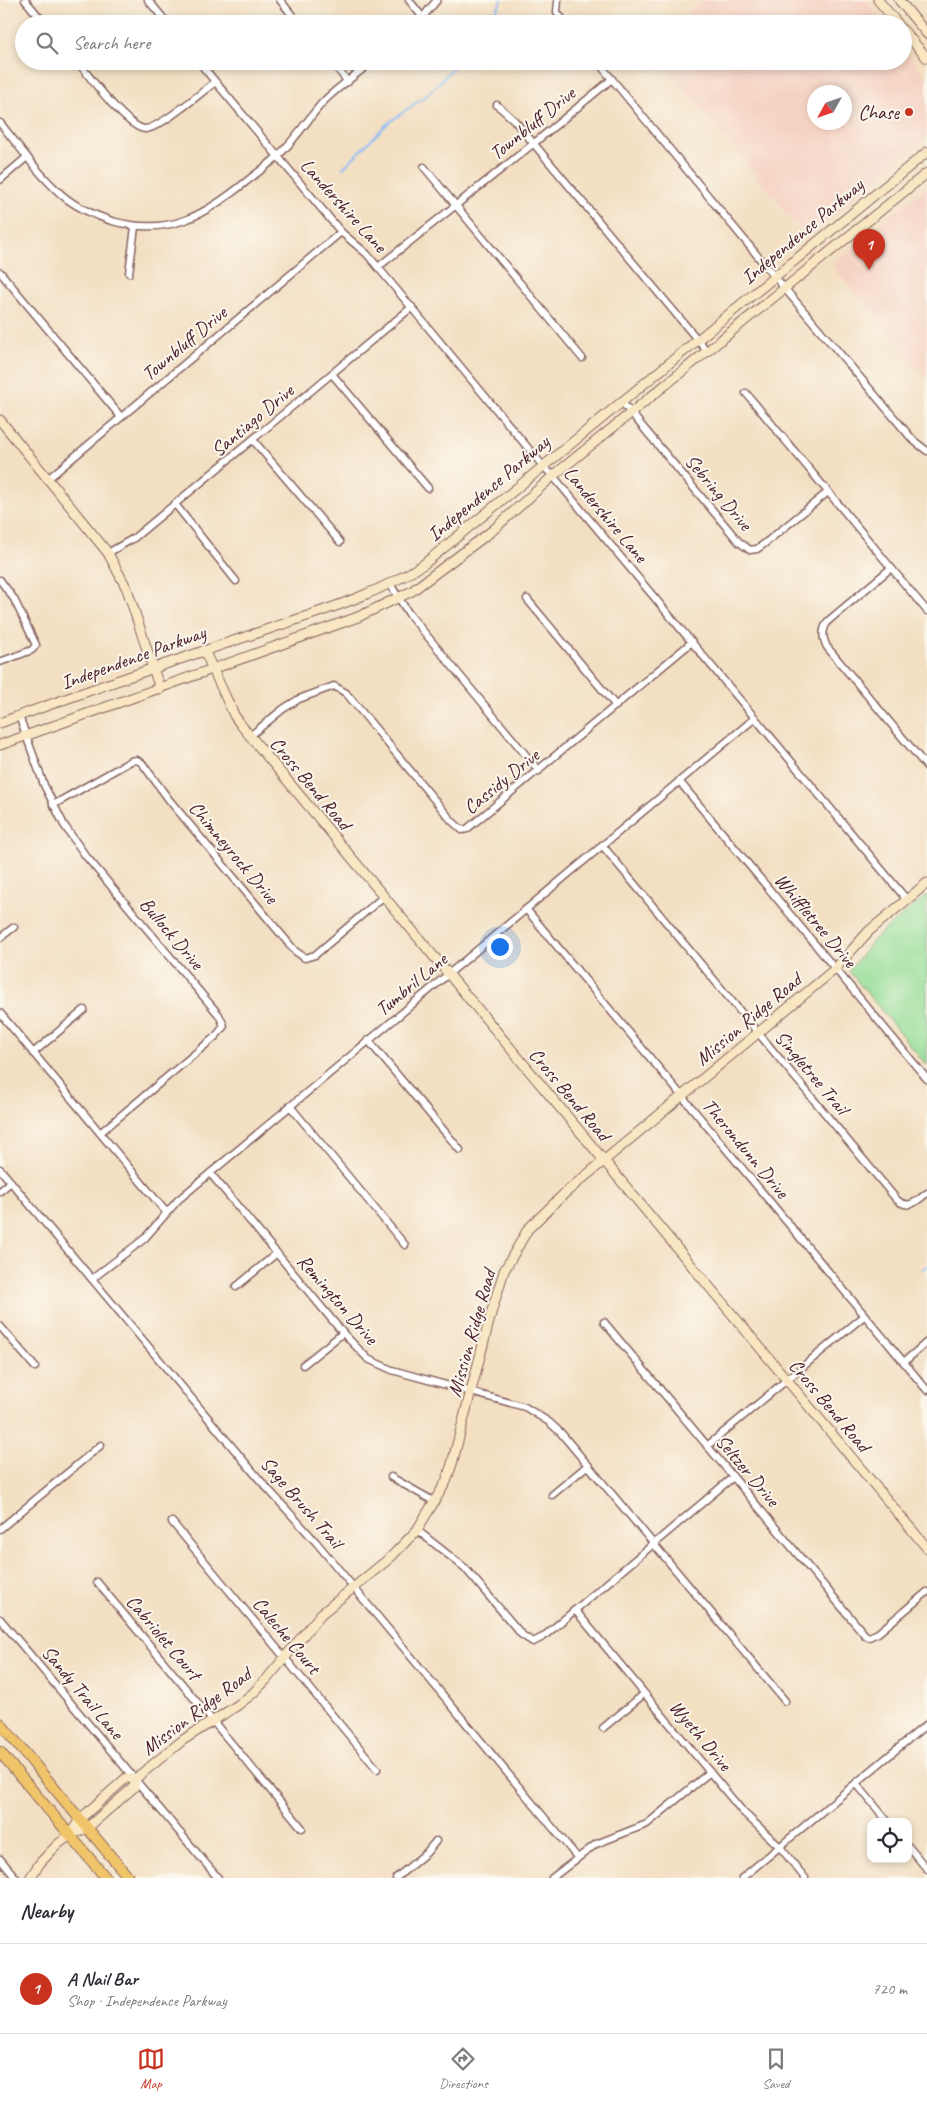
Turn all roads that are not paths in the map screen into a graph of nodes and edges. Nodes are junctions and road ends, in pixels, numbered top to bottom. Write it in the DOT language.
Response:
graph roads {
  1 [pos="25,0"];
  2 [pos="148,0"];
  3 [pos="280,0"];
  4 [pos="409,0"];
  5 [pos="436,0"];
  6 [pos="558,0"];
  7 [pos="878,0"];
  8 [pos="899,0"];
  9 [pos="908,11"];
  10 [pos="38,15"];
  11 [pos="160,15"];
  12 [pos="292,15"];
  13 [pos="421,15"];
  14 [pos="425,15"];
  15 [pos="559,15"];
  16 [pos="890,15"];
  17 [pos="904,15"];
  18 [pos="911,15"];
  19 [pos="912,16"];
  20 [pos="927,34"];
  21 [pos="912,40"];
  22 [pos="927,58"];
  23 [pos="85,70"];
  24 [pos="205,70"];
  25 [pos="338,70"];
  26 [pos="362,70"];
  27 [pos="604,70"];
  28 [pos="612,79"];
  29 [pos="215,82"];
  30 [pos="348,82"];
  31 [pos="498,105"];
  32 [pos="0,123"];
  33 [pos="533,144"];
  34 [pos="927,152"];
  35 [pos="278,156"];
  36 [pos="27,157"];
  37 [pos="424,167"];
  38 [pos="927,173"];
  39 [pos="0,180"];
  40 [pos="878,191"];
  41 [pos="889,204"];
  42 [pos="455,206"];
  43 [pos="136,227"];
  44 [pos="341,232"];
  45 [pos="378,267"];
  46 [pos="0,272"];
  47 [pos="129,273"];
  48 [pos="775,276"];
  49 [pos="785,288"];
  50 [pos="412,306"];
  51 [pos="697,339"];
  52 [pos="707,351"];
  53 [pos="582,358"];
  54 [pos="332,374"];
  55 [pos="746,393"];
  56 [pos="621,401"];
  57 [pos="631,412"];
  58 [pos="121,417"];
  59 [pos="0,420"];
  60 [pos="253,440"];
  61 [pos="927,452"];
  62 [pos="543,466"];
  63 [pos="554,476"];
  64 [pos="49,478"];
  65 [pos="428,488"];
  66 [pos="828,492"];
  67 [pos="175,504"];
  68 [pos="340,542"];
  69 [pos="108,553"];
  70 [pos="891,568"];
  71 [pos="0,580"];
  72 [pos="236,581"];
  73 [pos="390,584"];
  74 [pos="398,599"];
  75 [pos="527,599"];
  76 [pos="927,611"];
  77 [pos="692,642"];
  78 [pos="204,650"];
  79 [pos="0,662"];
  80 [pos="153,669"];
  81 [pos="213,670"];
  82 [pos="160,689"];
  83 [pos="616,706"];
  84 [pos="19,716"];
  85 [pos="755,718"];
  86 [pos="0,723"];
  87 [pos="26,736"];
  88 [pos="250,736"];
  89 [pos="0,745"];
  90 [pos="927,767"];
  91 [pos="539,770"];
  92 [pos="679,782"];
  93 [pos="53,805"];
  94 [pos="602,845"];
  95 [pos="927,883"];
  96 [pos="383,897"];
  97 [pos="907,900"];
  98 [pos="526,909"];
  99 [pos="14,927"];
  100 [pos="0,938"];
  101 [pos="835,969"];
  102 [pos="448,974"];
  103 [pos="84,1010"];
  104 [pos="0,1013"];
  105 [pos="758,1033"];
  106 [pos="368,1040"];
  107 [pos="33,1053"];
  108 [pos="927,1079"];
  109 [pos="682,1097"];
  110 [pos="290,1106"];
  111 [pos="100,1133"];
  112 [pos="460,1150"];
  113 [pos="603,1161"];
  114 [pos="0,1170"];
  115 [pos="210,1173"];
  116 [pos="11,1182"];
  117 [pos="0,1191"];
  118 [pos="927,1193"];
  119 [pos="166,1212"];
  120 [pos="405,1245"];
  121 [pos="277,1253"];
  122 [pos="92,1279"];
  123 [pos="236,1287"];
  124 [pos="864,1316"];
  125 [pos="604,1322"];
  126 [pos="0,1326"];
  127 [pos="343,1333"];
  128 [pos="927,1342"];
  129 [pos="904,1362"];
  130 [pos="303,1365"];
  131 [pos="34,1367"];
  132 [pos="787,1380"];
  133 [pos="927,1390"];
  134 [pos="472,1392"];
  135 [pos="101,1445"];
  136 [pos="707,1446"];
  137 [pos="588,1465"];
  138 [pos="391,1477"];
  139 [pos="733,1477"];
  140 [pos="552,1494"];
  141 [pos="435,1502"];
  142 [pos="172,1522"];
  143 [pos="0,1529"];
  144 [pos="417,1530"];
  145 [pos="654,1544"];
  146 [pos="927,1548"];
  147 [pos="96,1582"];
  148 [pos="354,1587"];
  149 [pos="927,1592"];
  150 [pos="575,1610"];
  151 [pos="0,1619"];
  152 [pos="285,1658"];
  153 [pos="644,1694"];
  154 [pos="785,1701"];
  155 [pos="212,1721"];
  156 [pos="0,1723"];
  157 [pos="927,1724"];
  158 [pos="603,1728"];
  159 [pos="0,1752"];
  160 [pos="378,1769"];
  161 [pos="710,1772"];
  162 [pos="135,1780"];
  163 [pos="856,1783"];
  164 [pos="885,1818"];
  165 [pos="80,1819"];
  166 [pos="87,1828"];
  167 [pos="302,1828"];
  168 [pos="70,1835"];
  169 [pos="436,1841"];
  170 [pos="780,1847"];
  171 [pos="912,1851"];
  172 [pos="577,1857"];
  173 [pos="0,1859"];
  174 [pos="927,1869"];
  175 [pos="16,1878"];
  176 [pos="30,1878"];
  177 [pos="106,1878"];
  178 [pos="129,1878"];
  179 [pos="218,1878"];
  180 [pos="396,1878"];
  181 [pos="552,1878"];
  182 [pos="742,1878"];
  183 [pos="805,1878"];
  1 -- 10 [label="street"];
  2 -- 11 [label="street"];
  3 -- 12 [label="street"];
  4 -- 13 [label="street"];
  5 -- 14 [label="street"];
  6 -- 15 [label="street"];
  7 -- 16 [label="street"];
  8 -- 9 [label="street"];
  9 -- 17 [label="street"];
  9 -- 18 [label="street"];
  19 -- 20 [label="street"];
  21 -- 22 [label="street"];
  23 -- 29 [label="street"];
  24 -- 29 [label="street, Landershire Lane"];
  25 -- 30 [label="street"];
  26 -- 30 [label="street"];
  27 -- 28 [label="street"];
  28 -- 33 [label="street, Townbluff Drive"];
  28 -- 48 [label="street"];
  29 -- 35 [label="street, Landershire Lane"];
  30 -- 35 [label="street"];
  31 -- 33 [label="street"];
  32 -- 36 [label="street"];
  33 -- 42 [label="street, Townbluff Drive"];
  33 -- 51 [label="street"];
  34 -- 40 [label="street, Independence Parkway"];
  35 -- 43 [label="street"];
  35 -- 44 [label="street, Landershire Lane"];
  36 -- 39 [label="street"];
  36 -- 43 [label="street"];
  37 -- 42 [label="street"];
  38 -- 41 [label="street, Independence Parkway"];
  40 -- 41 [label="street"];
  40 -- 48 [label="street, Independence Parkway"];
  41 -- 49 [label="street, Independence Parkway"];
  42 -- 45 [label="street, Townbluff Drive"];
  42 -- 53 [label="street"];
  43 -- 47 [label="street"];
  44 -- 45 [label="street, Landershire Lane"];
  44 -- 58 [label="street, Townbluff Drive"];
  45 -- 50 [label="street, Landershire Lane"];
  46 -- 58 [label="street"];
  48 -- 49 [label="street"];
  48 -- 51 [label="street, Independence Parkway"];
  49 -- 52 [label="street, Independence Parkway"];
  49 -- 61 [label="street"];
  50 -- 54 [label="street, Santiago Drive"];
  50 -- 62 [label="street, Landershire Lane"];
  51 -- 52 [label="street"];
  51 -- 56 [label="street, Independence Parkway"];
  52 -- 57 [label="street, Independence Parkway"];
  54 -- 60 [label="street, Santiago Drive"];
  54 -- 65 [label="street"];
  55 -- 66 [label="street"];
  56 -- 57 [label="street, Sebring Drive"];
  56 -- 62 [label="street, Independence Parkway"];
  57 -- 63 [label="street, Independence Parkway"];
  57 -- 66 [label="street, Sebring Drive"];
  58 -- 64 [label="street, Townbluff Drive"];
  59 -- 64 [label="street"];
  60 -- 67 [label="street, Santiago Drive"];
  60 -- 68 [label="street"];
  62 -- 63 [label="street, Landershire Lane"];
  62 -- 73 [label="street, Independence Parkway"];
  63 -- 74 [label="street, Independence Parkway"];
  63 -- 77 [label="street, Landershire Lane"];
  64 -- 69 [label="street"];
  66 -- 70 [label="street"];
  67 -- 69 [label="street, Santiago Drive"];
  67 -- 72 [label="street"];
  69 -- 80 [label="street"];
  70 -- 76 [label="street"];
  70 -- 90 [label="street"];
  71 -- 79 [label="street"];
  73 -- 74 [label="street"];
  73 -- 78 [label="street, Independence Parkway"];
  74 -- 81 [label="street, Independence Parkway"];
  74 -- 91 [label="street"];
  75 -- 83 [label="street"];
  77 -- 83 [label="street, Cassidy Drive"];
  77 -- 85 [label="street, Landershire Lane"];
  78 -- 80 [label="street, Independence Parkway"];
  78 -- 81 [label="street, Cross Bend Road"];
  80 -- 82 [label="street"];
  80 -- 84 [label="street, Independence Parkway"];
  81 -- 82 [label="street, Independence Parkway"];
  81 -- 88 [label="street, Cross Bend Road"];
  82 -- 87 [label="street, Independence Parkway"];
  83 -- 91 [label="street, Cassidy Drive"];
  84 -- 86 [label="street, Independence Parkway"];
  84 -- 87 [label="street, Bullock Drive"];
  85 -- 92 [label="street, Tumbril Lane"];
  85 -- 97 [label="street, Landershire Lane"];
  87 -- 89 [label="street, Independence Parkway"];
  87 -- 93 [label="street, Bullock Drive"];
  88 -- 91 [label="street, Cassidy Drive"];
  88 -- 96 [label="street, Cross Bend Road"];
  92 -- 94 [label="street, Tumbril Lane"];
  92 -- 101 [label="street, Whiffletree Drive"];
  93 -- 96 [label="street, Chimneyrock Drive"];
  93 -- 111 [label="street, Bullock Drive"];
  94 -- 98 [label="street, Tumbril Lane"];
  94 -- 105 [label="street, Singletree Trail"];
  95 -- 97 [label="street, Mission Ridge Road"];
  96 -- 102 [label="street, Cross Bend Road"];
  97 -- 101 [label="street, Mission Ridge Road"];
  98 -- 102 [label="street, Tumbril Lane"];
  98 -- 109 [label="street, Therondunn Drive"];
  99 -- 100 [label="street"];
  101 -- 105 [label="street, Mission Ridge Road"];
  101 -- 108 [label="street, Whiffletree Drive"];
  102 -- 106 [label="street, Tumbril Lane"];
  102 -- 113 [label="street, Cross Bend Road"];
  103 -- 107 [label="street"];
  104 -- 107 [label="street"];
  105 -- 109 [label="street, Mission Ridge Road"];
  105 -- 118 [label="street, Singletree Trail"];
  106 -- 110 [label="street, Tumbril Lane"];
  106 -- 112 [label="street"];
  107 -- 111 [label="street"];
  109 -- 113 [label="street, Mission Ridge Road"];
  109 -- 124 [label="street, Therondunn Drive"];
  110 -- 115 [label="street, Tumbril Lane"];
  110 -- 120 [label="street"];
  111 -- 119 [label="street"];
  113 -- 132 [label="street, Cross Bend Road"];
  113 -- 134 [label="street, Mission Ridge Road"];
  114 -- 116 [label="street, Sage Brush Trail"];
  115 -- 119 [label="street, Tumbril Lane"];
  115 -- 121 [label="street, Remington Drive"];
  116 -- 117 [label="street"];
  116 -- 122 [label="street, Sage Brush Trail"];
  119 -- 122 [label="street, Tumbril Lane"];
  121 -- 123 [label="street"];
  121 -- 127 [label="street, Remington Drive"];
  122 -- 148 [label="street, Sage Brush Trail"];
  124 -- 129 [label="street, Therondunn Drive"];
  124 -- 132 [label="street"];
  125 -- 136 [label="street, Seltzer Drive"];
  126 -- 131 [label="street"];
  127 -- 130 [label="street"];
  127 -- 134 [label="street, Remington Drive"];
  128 -- 129 [label="street"];
  129 -- 133 [label="street, Therondunn Drive"];
  132 -- 136 [label="street"];
  132 -- 146 [label="street, Cross Bend Road"];
  134 -- 137 [label="street, Remington Drive"];
  134 -- 141 [label="street, Mission Ridge Road"];
  135 -- 143 [label="street"];
  136 -- 139 [label="street, Seltzer Drive"];
  137 -- 140 [label="street"];
  137 -- 145 [label="street, Remington Drive"];
  138 -- 141 [label="street"];
  139 -- 145 [label="street"];
  139 -- 149 [label="street, Seltzer Drive"];
  141 -- 144 [label="street, Mission Ridge Road"];
  142 -- 152 [label="street, Caleche Court"];
  144 -- 148 [label="street, Mission Ridge Road"];
  144 -- 150 [label="street"];
  145 -- 150 [label="street"];
  145 -- 154 [label="street, Remington Drive"];
  147 -- 155 [label="street, Cabriolet Court"];
  148 -- 152 [label="street, Mission Ridge Road"];
  148 -- 172 [label="street, Sage Brush Trail"];
  150 -- 153 [label="street, Wyeth Drive"];
  151 -- 162 [label="street, Sandy Trail Lane"];
  152 -- 155 [label="street, Mission Ridge Road"];
  152 -- 160 [label="street, Caleche Court"];
  153 -- 158 [label="street"];
  153 -- 161 [label="street, Wyeth Drive"];
  155 -- 162 [label="street, Mission Ridge Road"];
  155 -- 167 [label="street, Cabriolet Court"];
  156 -- 165 [label="main road"];
  157 -- 163 [label="street"];
  159 -- 168 [label="main road"];
  161 -- 170 [label="street, Wyeth Drive"];
  161 -- 172 [label="street"];
  162 -- 165 [label="street, Mission Ridge Road"];
  162 -- 166 [label="street, Mission Ridge Road"];
  162 -- 179 [label="street, Sandy Trail Lane"];
  163 -- 164 [label="street"];
  163 -- 170 [label="street"];
  165 -- 166 [label="main road"];
  165 -- 168 [label="street, Mission Ridge Road"];
  166 -- 168 [label="street, Mission Ridge Road"];
  166 -- 178 [label="main road"];
  168 -- 176 [label="street, Mission Ridge Road"];
  168 -- 177 [label="main road"];
  169 -- 180 [label="street"];
  170 -- 182 [label="street"];
  170 -- 183 [label="street, Wyeth Drive"];
  171 -- 174 [label="street"];
  172 -- 181 [label="street"];
  173 -- 175 [label="street"];
}
